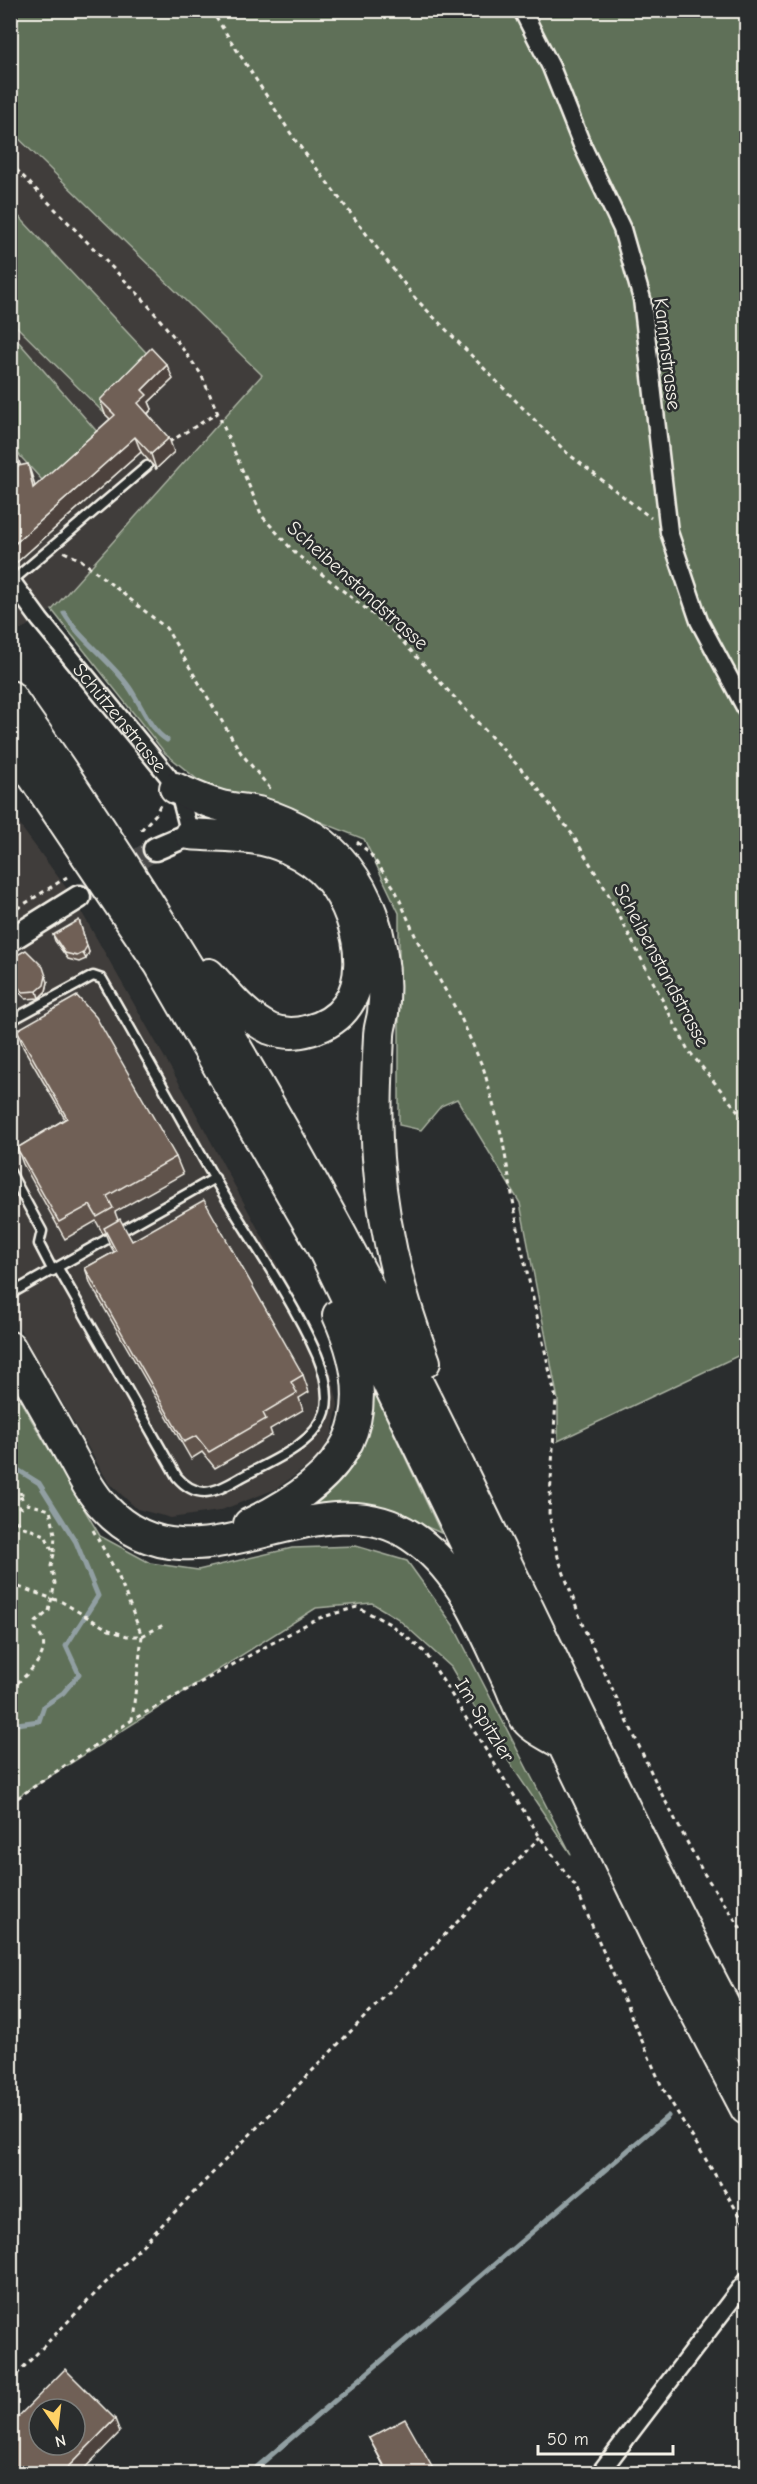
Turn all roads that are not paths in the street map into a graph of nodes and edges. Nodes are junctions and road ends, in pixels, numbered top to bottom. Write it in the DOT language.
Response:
graph roads {
  1 [pos="522,10"];
  2 [pos="147,466"];
  3 [pos="11,580"];
  4 [pos="10,696"];
  5 [pos="747,709"];
  6 [pos="10,742"];
  7 [pos="175,788"];
  8 [pos="280,810"];
  9 [pos="190,834"];
  10 [pos="155,849"];
  11 [pos="79,897"];
  12 [pos="167,931"];
  13 [pos="10,940"];
  14 [pos="10,1021"];
  15 [pos="276,1163"];
  16 [pos="10,1172"];
  17 [pos="215,1178"];
  18 [pos="56,1269"];
  19 [pos="10,1294"];
  20 [pos="10,1335"];
  21 [pos="10,1347"];
  22 [pos="295,1513"];
  23 [pos="483,1518"];
  24 [pos="562,1744"];
  25 [pos="747,2046"];
  26 [pos="747,2109"];
  27 [pos="747,2281"];
  28 [pos="599,2474"];
  1 -- 5 [label="street, Kammstrasse"];
  2 -- 3 [label="lane"];
  3 -- 7 [label="street, Schützenstrasse"];
  4 -- 12 [label="highway"];
  6 -- 15 [label="highway"];
  7 -- 8 [label="highway"];
  7 -- 9 [label="street, Schützenstrasse"];
  8 -- 9 [label="highway"];
  8 -- 23 [label="highway"];
  9 -- 10 [label="main road"];
  9 -- 12 [label="highway"];
  11 -- 13 [label="main road"];
  12 -- 23 [label="highway"];
  14 -- 17 [label="lane"];
  15 -- 22 [label="highway"];
  15 -- 24 [label="highway"];
  16 -- 18 [label="lane"];
  17 -- 18 [label="lane"];
  17 -- 18 [label="lane"];
  18 -- 19 [label="lane"];
  20 -- 22 [label="highway"];
  21 -- 22 [label="highway"];
  22 -- 24 [label="highway"];
  23 -- 25 [label="highway"];
  24 -- 26 [label="highway"];
  27 -- 28 [label="street"];
}
